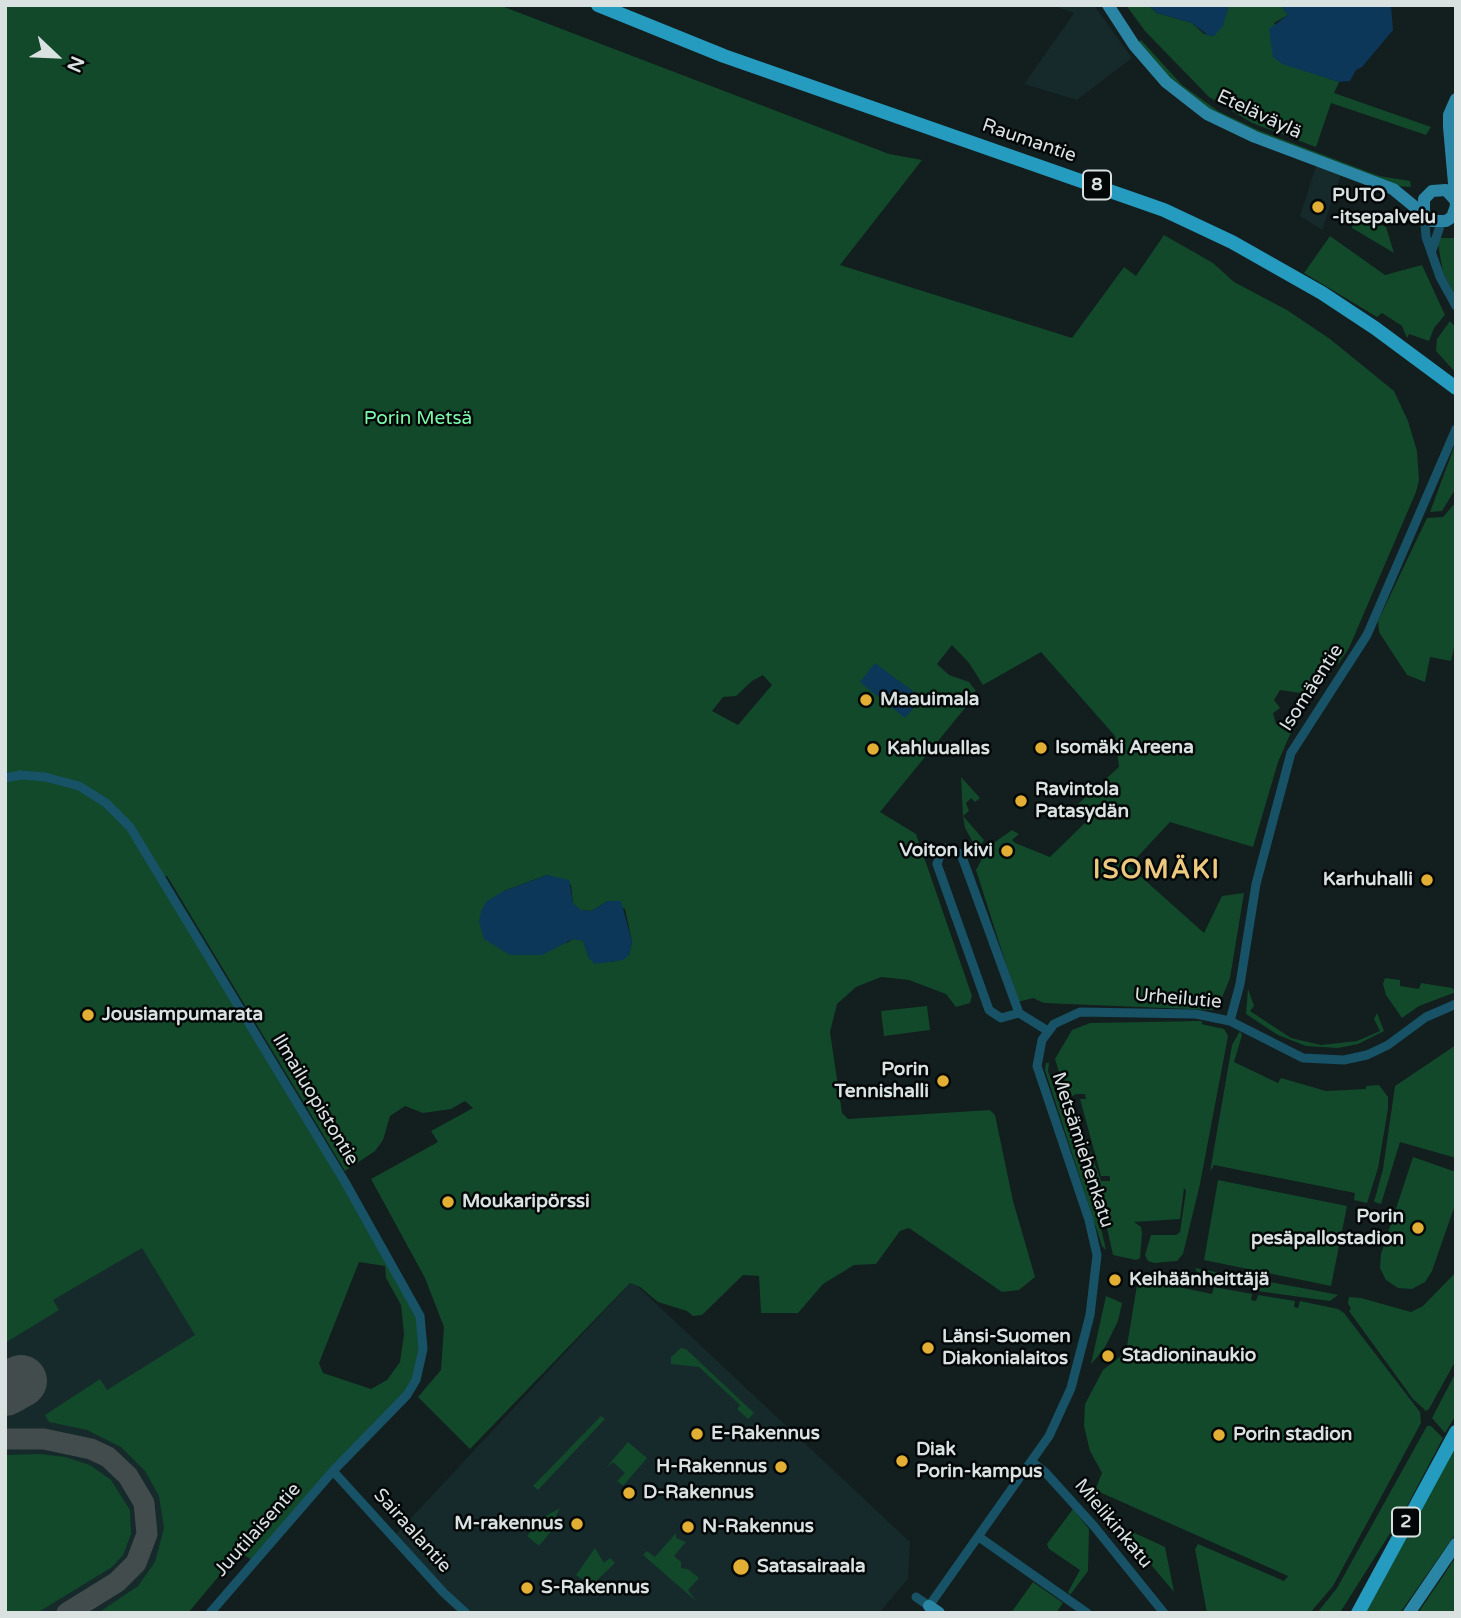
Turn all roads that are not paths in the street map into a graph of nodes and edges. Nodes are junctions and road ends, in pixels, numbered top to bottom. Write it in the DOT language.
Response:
graph roads {
  1 [pos="598,5"];
  2 [pos="1108,5"];
  3 [pos="1456,99"];
  4 [pos="1450,158"];
  5 [pos="1393,189"];
  6 [pos="1434,190"];
  7 [pos="1455,200"];
  8 [pos="1456,206"];
  9 [pos="1424,212"];
  10 [pos="1447,222"];
  11 [pos="1432,252"];
  12 [pos="1456,306"];
  13 [pos="1456,388"];
  14 [pos="1456,429"];
  15 [pos="5,778"];
  16 [pos="1456,1004"];
  17 [pos="1019,1013"];
  18 [pos="1230,1021"];
  19 [pos="1048,1031"];
  20 [pos="1456,1432"];
  21 [pos="1031,1462"];
  22 [pos="333,1472"];
  23 [pos="979,1537"];
  24 [pos="1456,1544"];
  25 [pos="1367,1595"];
  26 [pos="916,1597"];
  27 [pos="934,1610"];
  28 [pos="210,1613"];
  29 [pos="466,1613"];
  30 [pos="1087,1613"];
  31 [pos="1164,1613"];
  32 [pos="1346,1613"];
  33 [pos="1358,1613"];
  34 [pos="1409,1613"];
  1 -- 13 [label="highway, Raumantie / 8"];
  2 -- 5 [label="main road, Eteläväylä"];
  3 -- 4 [label="main road"];
  4 -- 6 [label="main road"];
  4 -- 7 [label="main road"];
  5 -- 6 [label="main road, Eteläväylä"];
  5 -- 9 [label="main road, Eteläväylä"];
  6 -- 7 [label="main road"];
  6 -- 9 [label="main road"];
  7 -- 8 [label="main road"];
  8 -- 10 [label="main road"];
  9 -- 10 [label="main road"];
  9 -- 11 [label="street"];
  10 -- 11 [label="street"];
  11 -- 12 [label="street"];
  14 -- 18 [label="street, Isomäentie"];
  15 -- 22 [label="street, Ilmailuopistontie"];
  16 -- 18 [label="street, Urheilutie"];
  17 -- 17 [label="street"];
  17 -- 19 [label="street"];
  18 -- 19 [label="street, Urheilutie"];
  19 -- 21 [label="street, Metsämiehenkatu"];
  20 -- 25 [label="highway, 2"];
  21 -- 23 [label="street, Metsämiehenkatu"];
  21 -- 31 [label="street, Mielikinkatu"];
  22 -- 28 [label="street, Juutilaisentie"];
  22 -- 29 [label="street, Sairaalantie"];
  23 -- 27 [label="street, Metsämiehenkatu"];
  23 -- 30 [label="street"];
  24 -- 34 [label="main road"];
  25 -- 32 [label="highway"];
  25 -- 33 [label="highway, 2"];
  26 -- 27 [label="street"];
}
